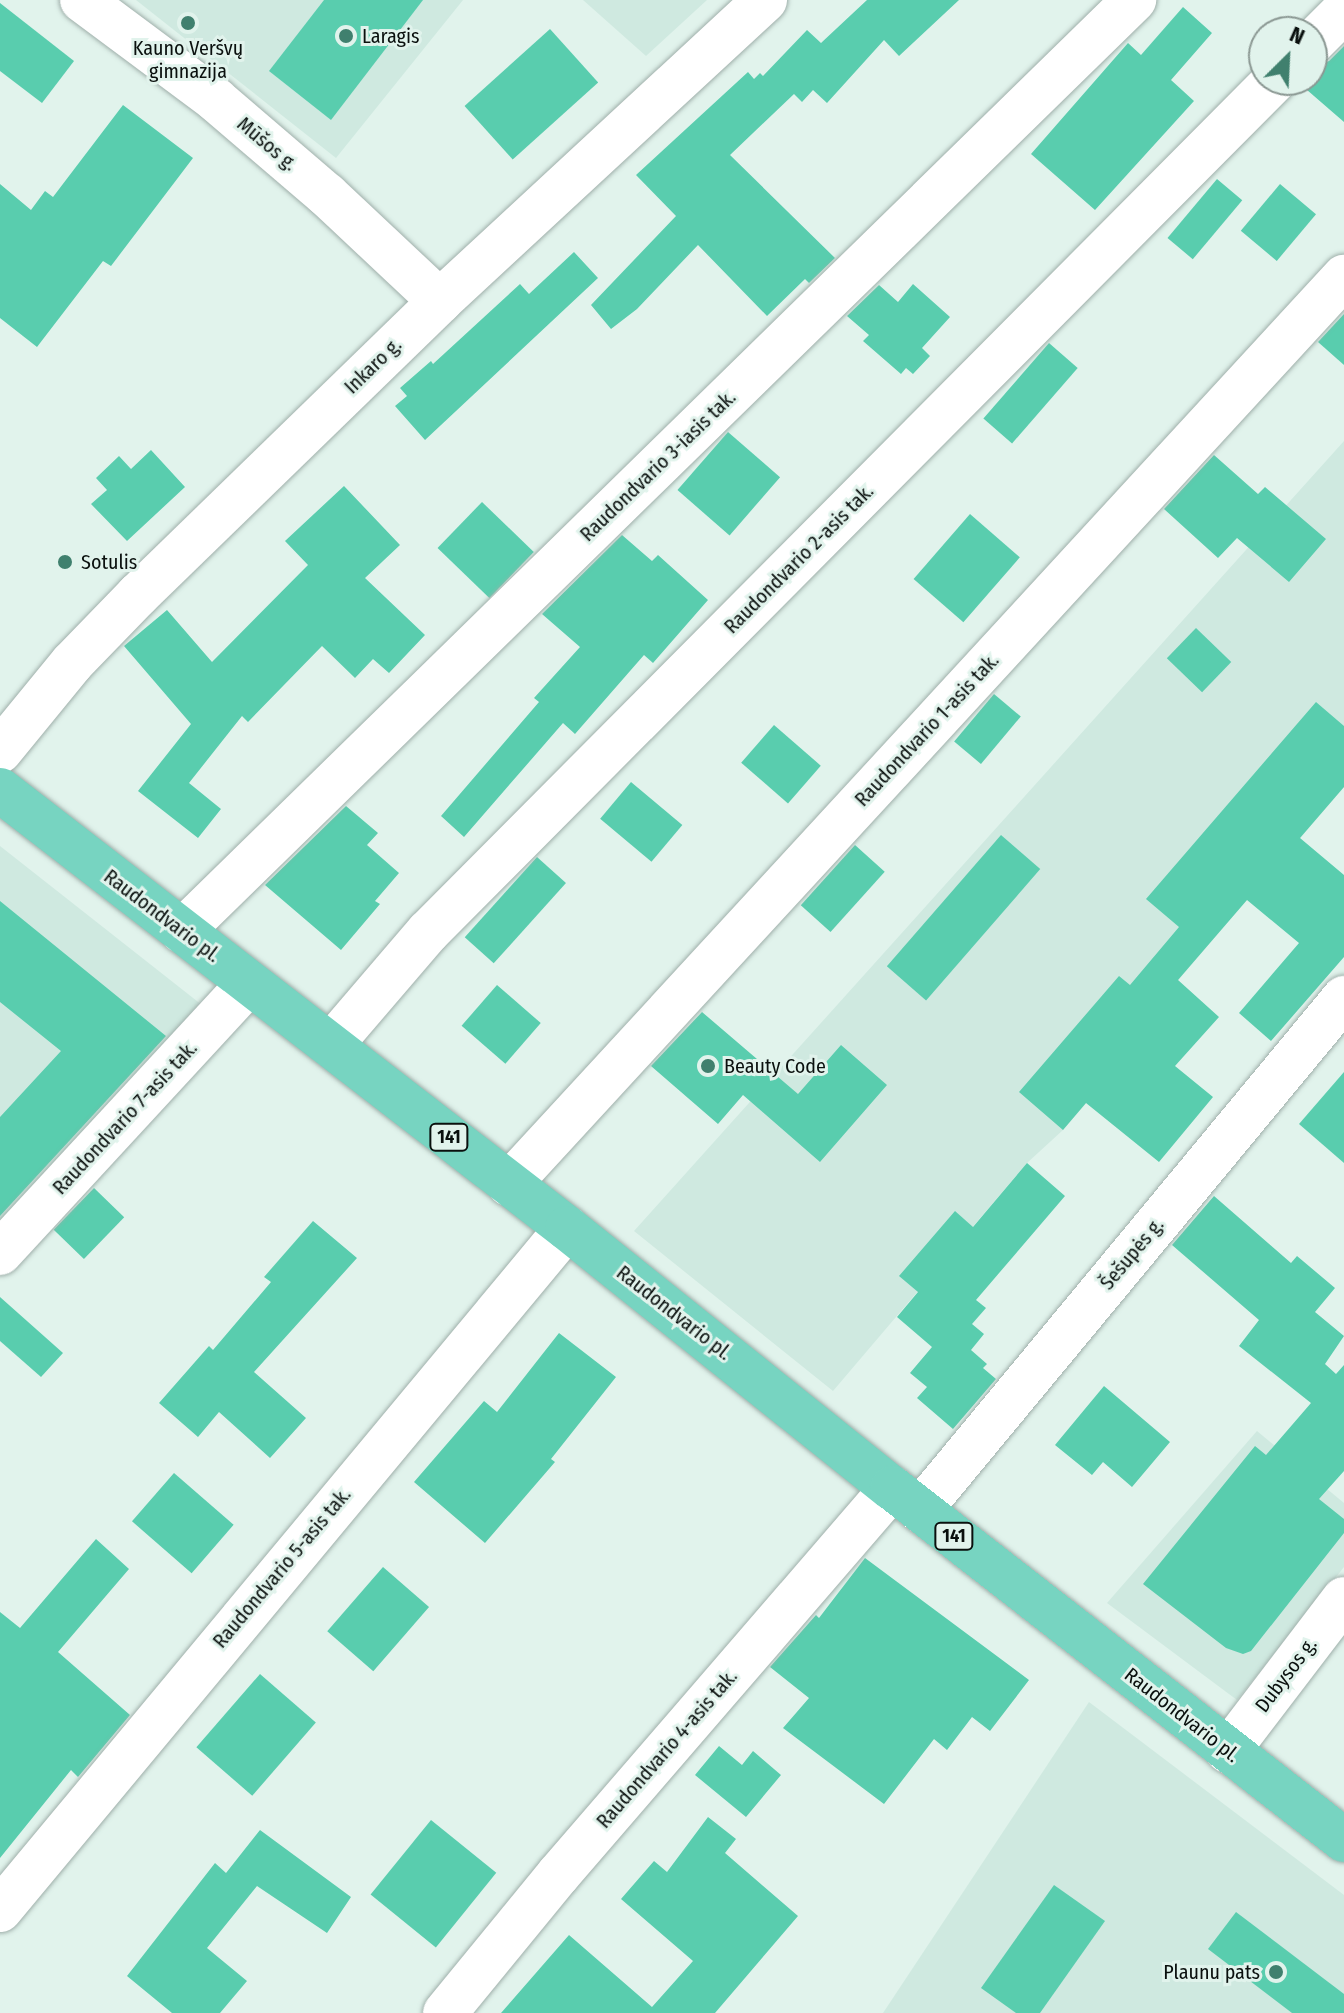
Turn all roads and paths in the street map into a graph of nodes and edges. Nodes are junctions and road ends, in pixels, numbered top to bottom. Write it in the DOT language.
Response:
graph roads {
  1 [pos="82,0"];
  2 [pos="765,0"];
  3 [pos="1134,0"];
  4 [pos="1344,11"];
  5 [pos="1328,27"];
  6 [pos="1259,96"];
  7 [pos="1344,277"];
  8 [pos="440,301"];
  9 [pos="0,751"];
  10 [pos="0,790"];
  11 [pos="182,931"];
  12 [pos="249,983"];
  13 [pos="1344,998"];
  14 [pos="331,1045"];
  15 [pos="509,1184"];
  16 [pos="567,1228"];
  17 [pos="0,1253"];
  18 [pos="906,1499"];
  19 [pos="1344,1599"];
  20 [pos="1228,1751"];
  21 [pos="1344,1840"];
  22 [pos="0,1910"];
  23 [pos="445,2013"];
  1 -- 8 [label="street, Mūšos g."];
  2 -- 8 [label="street, Inkaro g."];
  3 -- 11 [label="street, Raudondvario 3-iasis tak."];
  4 -- 5 [label="street"];
  6 -- 14 [label="street, Raudondvario 2-asis tak."];
  7 -- 15 [label="street, Raudondvario 1-asis tak."];
  8 -- 9 [label="street, Inkaro g."];
  10 -- 11 [label="main road, Raudondvario pl. / 141"];
  11 -- 12 [label="main road, Raudondvario pl. / 141"];
  12 -- 14 [label="main road, Raudondvario pl. / 141"];
  12 -- 17 [label="street, Raudondvario 7-asis tak."];
  13 -- 18 [label="street, Šešupės g."];
  14 -- 15 [label="main road, Raudondvario pl. / 141"];
  15 -- 16 [label="main road, Raudondvario pl. / 141"];
  16 -- 18 [label="main road, Raudondvario pl. / 141"];
  16 -- 22 [label="street, Raudondvario 5-asis tak."];
  18 -- 20 [label="main road, Raudondvario pl. / 141"];
  18 -- 23 [label="street, Raudondvario 4-asis tak."];
  19 -- 20 [label="street, Dubysos g."];
  20 -- 21 [label="main road, Raudondvario pl. / 141"];
}
